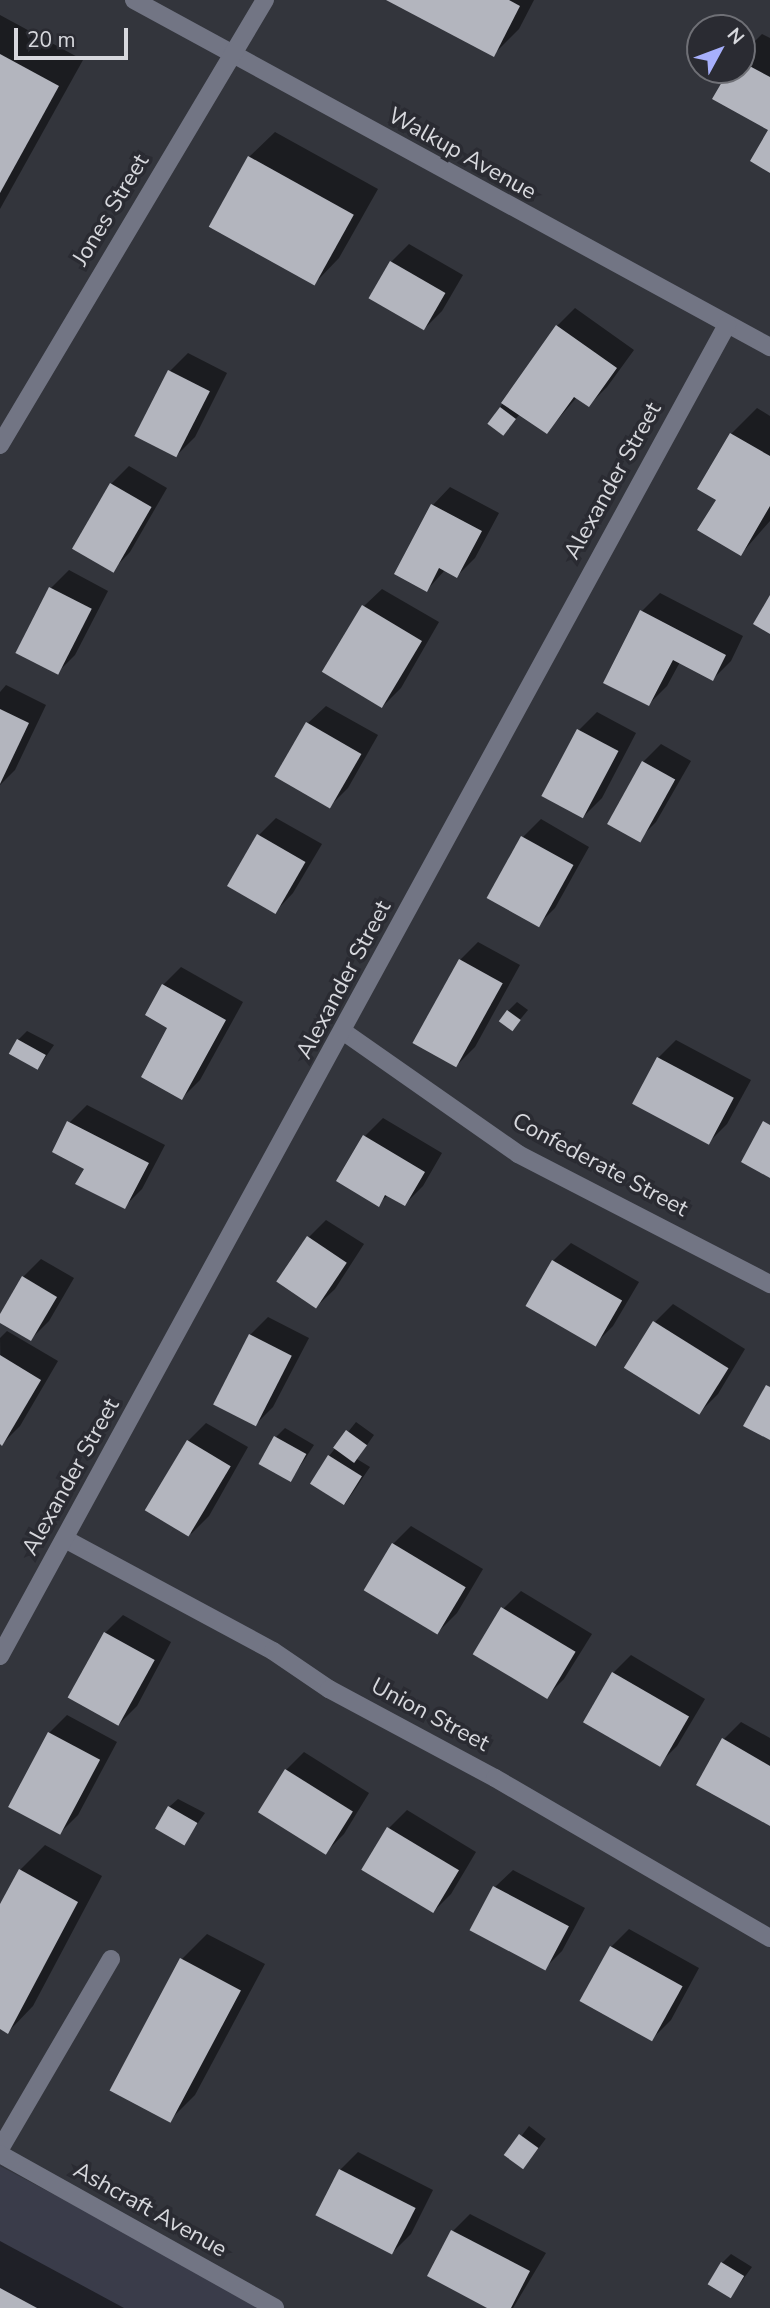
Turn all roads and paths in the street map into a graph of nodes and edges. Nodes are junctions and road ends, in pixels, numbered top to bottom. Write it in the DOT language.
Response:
graph roads {
  1 [pos="134,0"];
  2 [pos="265,0"];
  3 [pos="234,54"];
  4 [pos="727,325"];
  5 [pos="770,347"];
  6 [pos="0,445"];
  7 [pos="344,1032"];
  8 [pos="770,1284"];
  9 [pos="65,1539"];
  10 [pos="0,1656"];
  11 [pos="770,1938"];
  12 [pos="111,1959"];
  13 [pos="0,2151"];
  14 [pos="275,2308"];
  1 -- 3 [label="street, Walkup Avenue"];
  2 -- 3 [label="street, Jones Street"];
  3 -- 4 [label="street, Walkup Avenue"];
  3 -- 6 [label="street, Jones Street"];
  4 -- 5 [label="street, Walkup Avenue"];
  4 -- 7 [label="street, Alexander Street"];
  7 -- 8 [label="street, Confederate Street"];
  7 -- 9 [label="street, Alexander Street"];
  9 -- 10 [label="street, Alexander Street"];
  9 -- 11 [label="street, Union Street"];
  12 -- 13 [label="street"];
  13 -- 14 [label="street, Ashcraft Avenue"];
}
